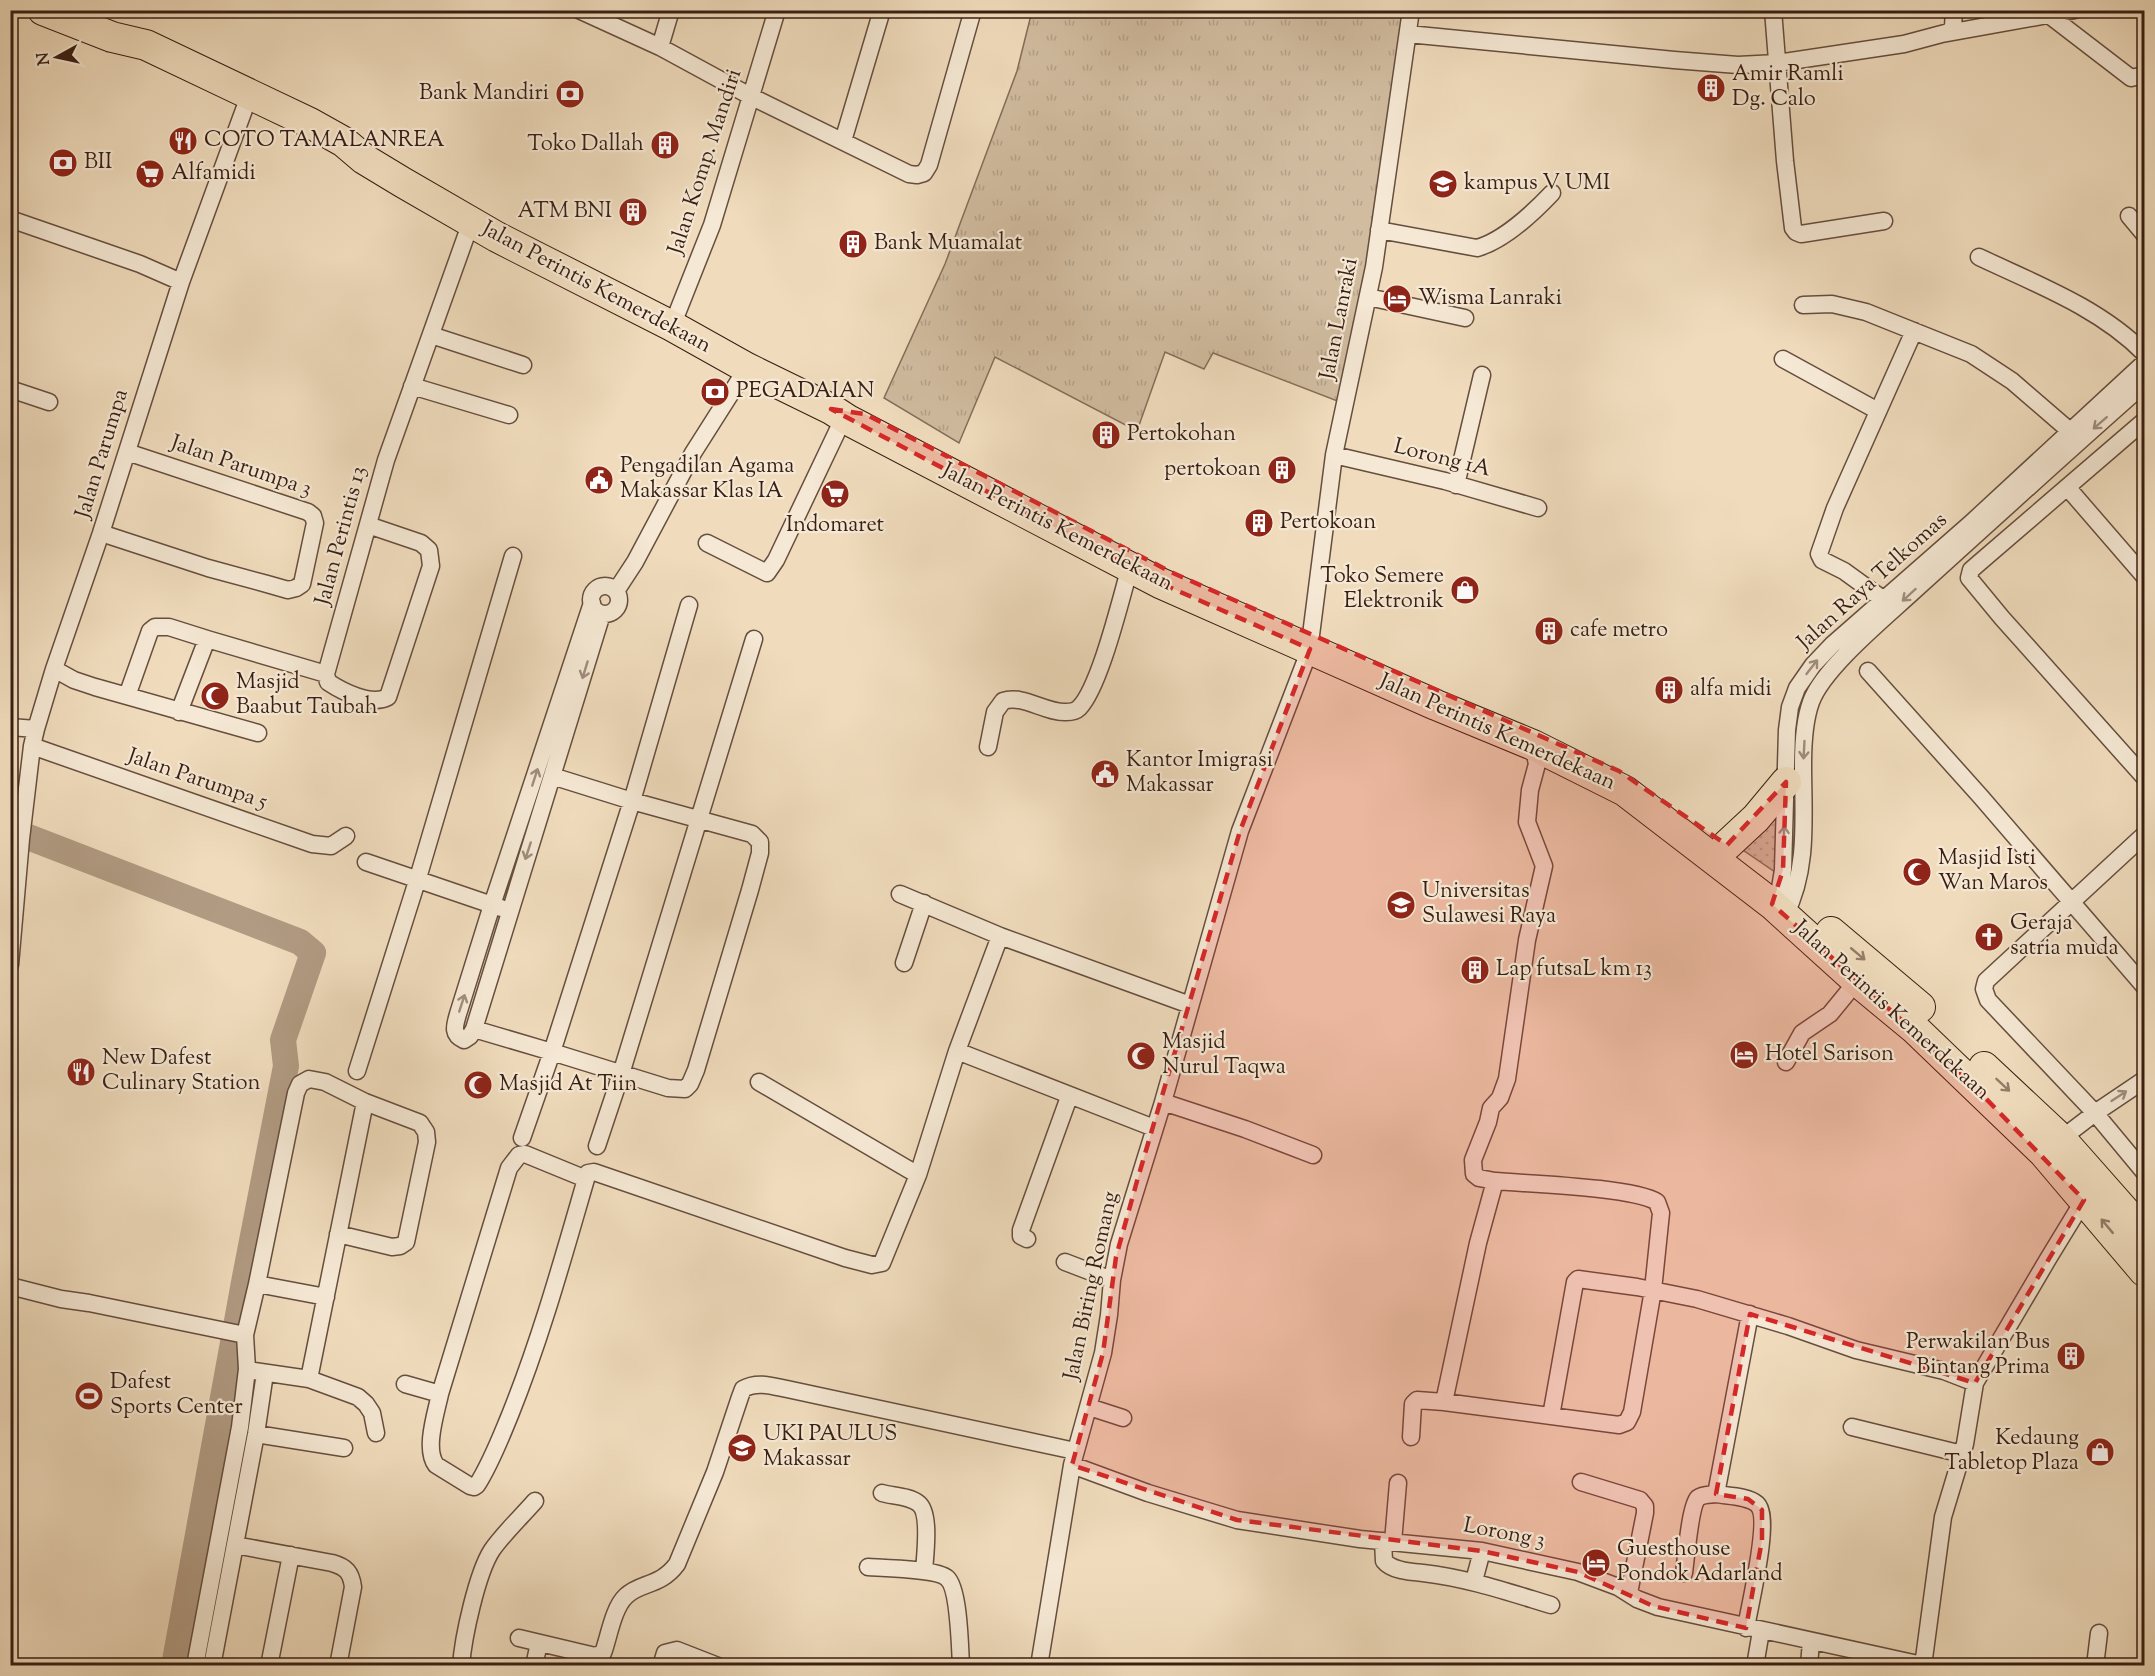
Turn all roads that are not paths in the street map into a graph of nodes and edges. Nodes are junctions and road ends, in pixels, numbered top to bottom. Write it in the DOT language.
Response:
graph roads {
  1 [pos="43,10"];
  2 [pos="671,10"];
  3 [pos="777,10"];
  4 [pos="882,10"];
  5 [pos="973,10"];
  6 [pos="1411,10"];
  7 [pos="1773,10"];
  8 [pos="1954,10"];
  9 [pos="2075,10"];
  10 [pos="585,12"];
  11 [pos="2049,15"];
  12 [pos="1407,34"];
  13 [pos="1941,34"];
  14 [pos="112,37"];
  15 [pos="660,47"];
  16 [pos="1777,63"];
  17 [pos="2145,75"];
  18 [pos="752,97"];
  19 [pos="245,107"];
  20 [pos="843,141"];
  21 [pos="364,159"];
  22 [pos="1552,193"];
  23 [pos="2129,216"];
  24 [pos="10,219"];
  25 [pos="1884,221"];
  26 [pos="471,222"];
  27 [pos="1379,230"];
  28 [pos="2145,234"];
  29 [pos="1979,257"];
  30 [pos="181,282"];
  31 [pos="1368,297"];
  32 [pos="1803,305"];
  33 [pos="1465,318"];
  34 [pos="672,326"];
  35 [pos="1914,331"];
  36 [pos="431,335"];
  37 [pos="2145,353"];
  38 [pos="1783,359"];
  39 [pos="2145,363"];
  40 [pos="523,365"];
  41 [pos="747,368"];
  42 [pos="1482,375"];
  43 [pos="2145,384"];
  44 [pos="412,386"];
  45 [pos="10,389"];
  46 [pos="49,402"];
  47 [pos="1878,411"];
  48 [pos="838,413"];
  49 [pos="509,414"];
  50 [pos="2145,421"];
  51 [pos="2075,436"];
  52 [pos="127,452"];
  53 [pos="1334,455"];
  54 [pos="1456,485"];
  55 [pos="2067,488"];
  56 [pos="1538,508"];
  57 [pos="368,525"];
  58 [pos="101,533"];
  59 [pos="707,543"];
  60 [pos="513,556"];
  61 [pos="1130,567"];
  62 [pos="2145,576"];
  63 [pos="1884,600"];
  64 [pos="689,605"];
  65 [pos="597,608"];
  66 [pos="207,639"];
  67 [pos="754,639"];
  68 [pos="1310,642"];
  69 [pos="54,669"];
  70 [pos="1868,671"];
  71 [pos="326,674"];
  72 [pos="127,696"];
  73 [pos="179,712"];
  74 [pos="10,727"];
  75 [pos="36,729"];
  76 [pos="258,733"];
  77 [pos="1533,745"];
  78 [pos="32,746"];
  79 [pos="988,747"];
  80 [pos="552,776"];
  81 [pos="2145,777"];
  82 [pos="1786,782"];
  83 [pos="632,801"];
  84 [pos="530,818"];
  85 [pos="700,819"];
  86 [pos="2145,835"];
  87 [pos="346,836"];
  88 [pos="1727,845"];
  89 [pos="366,862"];
  90 [pos="418,878"];
  91 [pos="900,894"];
  92 [pos="2072,900"];
  93 [pos="1783,902"];
  94 [pos="924,903"];
  95 [pos="492,905"];
  96 [pos="509,911"];
  97 [pos="1000,936"];
  98 [pos="904,963"];
  99 [pos="10,964"];
  100 [pos="1857,981"];
  101 [pos="2145,986"];
  102 [pos="1191,1005"];
  103 [pos="474,1029"];
  104 [pos="957,1051"];
  105 [pos="552,1052"];
  106 [pos="1786,1062"];
  107 [pos="357,1071"];
  108 [pos="621,1074"];
  109 [pos="2145,1080"];
  110 [pos="759,1082"];
  111 [pos="1069,1096"];
  112 [pos="365,1102"];
  113 [pos="1163,1102"];
  114 [pos="2095,1113"];
  115 [pos="1154,1128"];
  116 [pos="522,1138"];
  117 [pos="597,1146"];
  118 [pos="2052,1146"];
  119 [pos="1313,1155"];
  120 [pos="2145,1172"];
  121 [pos="918,1175"];
  122 [pos="586,1179"];
  123 [pos="1495,1181"];
  124 [pos="2085,1200"];
  125 [pos="2145,1233"];
  126 [pos="338,1234"];
  127 [pos="1027,1239"];
  128 [pos="1065,1262"];
  129 [pos="2145,1271"];
  130 [pos="1112,1280"];
  131 [pos="257,1284"];
  132 [pos="10,1286"];
  133 [pos="1653,1290"];
  134 [pos="326,1297"];
  135 [pos="1750,1314"];
  136 [pos="241,1334"];
  137 [pos="247,1369"];
  138 [pos="265,1373"];
  139 [pos="309,1379"];
  140 [pos="1975,1383"];
  141 [pos="405,1384"];
  142 [pos="440,1394"];
  143 [pos="1444,1402"];
  144 [pos="1089,1407"];
  145 [pos="1551,1416"];
  146 [pos="1123,1418"];
  147 [pos="1852,1427"];
  148 [pos="376,1433"];
  149 [pos="256,1434"];
  150 [pos="1411,1437"];
  151 [pos="344,1448"];
  152 [pos="1962,1454"];
  153 [pos="1074,1458"];
  154 [pos="1581,1482"];
  155 [pos="1398,1483"];
  156 [pos="882,1493"];
  157 [pos="1716,1494"];
  158 [pos="535,1501"];
  159 [pos="1388,1542"];
  160 [pos="235,1545"];
  161 [pos="1482,1551"];
  162 [pos="291,1555"];
  163 [pos="868,1567"];
  164 [pos="924,1571"];
  165 [pos="1684,1573"];
  166 [pos="1474,1581"];
  167 [pos="1629,1593"];
  168 [pos="1551,1605"];
  169 [pos="1754,1629"];
  170 [pos="2099,1633"];
  171 [pos="519,1638"];
  172 [pos="1811,1641"];
  173 [pos="539,1643"];
  174 [pos="195,1665"];
  175 [pos="212,1665"];
  176 [pos="269,1665"];
  177 [pos="338,1665"];
  178 [pos="461,1665"];
  179 [pos="534,1665"];
  180 [pos="661,1665"];
  181 [pos="718,1665"];
  182 [pos="961,1665"];
  183 [pos="1039,1665"];
  184 [pos="1755,1665"];
  185 [pos="1809,1665"];
  186 [pos="1925,1665"];
  187 [pos="2095,1665"];
  1 -- 14 [label="highway, Jalan Perintis Kemerdekaan"];
  2 -- 15 [label="street"];
  3 -- 18 [label="street, Jalan Komp. Mandiri"];
  4 -- 20 [label="street"];
  5 -- 20 [label="street"];
  6 -- 12 [label="street, Jalan Lanraki"];
  7 -- 16 [label="street"];
  8 -- 13 [label="street"];
  9 -- 11 [label="street"];
  10 -- 15 [label="street"];
  11 -- 13 [label="street"];
  11 -- 17 [label="street"];
  12 -- 16 [label="street"];
  12 -- 27 [label="street, Jalan Lanraki"];
  13 -- 16 [label="street"];
  14 -- 19 [label="highway, Jalan Perintis Kemerdekaan"];
  14 -- 21 [label="highway, Jalan Perintis Kemerdekaan"];
  15 -- 18 [label="street"];
  16 -- 25 [label="street"];
  18 -- 20 [label="street"];
  18 -- 34 [label="street, Jalan Komp. Mandiri"];
  19 -- 21 [label="highway, Jalan Perintis Kemerdekaan"];
  19 -- 30 [label="street, Jalan Parumpa"];
  21 -- 26 [label="highway, Jalan Perintis Kemerdekaan"];
  22 -- 27 [label="street"];
  23 -- 28 [label="street"];
  24 -- 30 [label="street"];
  26 -- 34 [label="highway, Jalan Perintis Kemerdekaan"];
  26 -- 36 [label="street, Jalan Perintis 13"];
  27 -- 31 [label="street, Jalan Lanraki"];
  29 -- 37 [label="street"];
  30 -- 52 [label="street, Jalan Parumpa"];
  31 -- 33 [label="street"];
  31 -- 53 [label="street, Jalan Lanraki"];
  32 -- 35 [label="street"];
  34 -- 41 [label="highway, Jalan Perintis Kemerdekaan"];
  35 -- 47 [label="street"];
  35 -- 51 [label="street"];
  36 -- 40 [label="street"];
  36 -- 44 [label="street, Jalan Perintis 13"];
  38 -- 47 [label="street"];
  39 -- 51 [label="street, Jalan Raya Telkomas"];
  41 -- 48 [label="highway, Jalan Perintis Kemerdekaan"];
  41 -- 65 [label="street"];
  42 -- 54 [label="street"];
  43 -- 51 [label="street, Jalan Raya Telkomas, one-way"];
  44 -- 49 [label="street"];
  44 -- 57 [label="street, Jalan Perintis 13"];
  45 -- 46 [label="street"];
  47 -- 63 [label="street"];
  48 -- 59 [label="street"];
  48 -- 61 [label="highway, Jalan Perintis Kemerdekaan"];
  48 -- 68 [label="highway, Jalan Perintis Kemerdekaan"];
  50 -- 55 [label="street"];
  51 -- 63 [label="street, Jalan Raya Telkomas"];
  51 -- 93 [label="street, Jalan Raya Telkomas, one-way"];
  52 -- 58 [label="street, Jalan Parumpa"];
  52 -- 58 [label="street, Jalan Parumpa 3"];
  53 -- 54 [label="street, Lorong 1A"];
  53 -- 68 [label="street, Jalan Lanraki"];
  54 -- 56 [label="street, Lorong 1A"];
  55 -- 62 [label="street"];
  55 -- 81 [label="street"];
  57 -- 71 [label="street, Jalan Perintis 13"];
  57 -- 71 [label="street"];
  58 -- 69 [label="street, Jalan Parumpa"];
  60 -- 90 [label="street"];
  61 -- 68 [label="highway, Jalan Perintis Kemerdekaan"];
  61 -- 79 [label="street"];
  82 -- 63 [label="street, Jalan Raya Telkomas, one-way"];
  64 -- 83 [label="street"];
  65 -- 80 [label="street, one-way"];
  84 -- 65 [label="street, one-way"];
  66 -- 71 [label="street"];
  66 -- 72 [label="street"];
  66 -- 73 [label="street"];
  67 -- 85 [label="street"];
  68 -- 77 [label="highway, Jalan Perintis Kemerdekaan"];
  68 -- 88 [label="highway, Jalan Perintis Kemerdekaan"];
  68 -- 102 [label="street, Jalan Biring Romang"];
  69 -- 72 [label="street"];
  69 -- 75 [label="street, Jalan Parumpa"];
  70 -- 92 [label="street"];
  72 -- 73 [label="street"];
  73 -- 76 [label="street"];
  74 -- 75 [label="street"];
  75 -- 78 [label="street, Jalan Parumpa"];
  77 -- 93 [label="highway, Jalan Perintis Kemerdekaan"];
  77 -- 123 [label="street"];
  78 -- 87 [label="street, Jalan Parumpa 5"];
  78 -- 99 [label="street, Jalan Parumpa"];
  80 -- 83 [label="street"];
  80 -- 84 [label="street"];
  82 -- 88 [label="highway"];
  93 -- 82 [label="street, Jalan Raya Telkomas, one-way"];
  83 -- 85 [label="street"];
  83 -- 105 [label="street"];
  84 -- 95 [label="street"];
  84 -- 96 [label="street, one-way"];
  85 -- 108 [label="street"];
  85 -- 108 [label="street"];
  86 -- 92 [label="street"];
  88 -- 93 [label="highway, Jalan Perintis Kemerdekaan"];
  89 -- 90 [label="street"];
  90 -- 95 [label="street"];
  90 -- 107 [label="street"];
  91 -- 94 [label="street"];
  92 -- 101 [label="street"];
  92 -- 114 [label="street"];
  93 -- 100 [label="highway, Jalan Perintis Kemerdekaan"];
  93 -- 118 [label="highway, Jalan Perintis Kemerdekaan, one-way"];
  94 -- 97 [label="street"];
  94 -- 98 [label="street"];
  95 -- 96 [label="street"];
  103 -- 95 [label="street, one-way"];
  96 -- 103 [label="street"];
  97 -- 102 [label="street"];
  97 -- 104 [label="street"];
  100 -- 106 [label="street"];
  100 -- 118 [label="highway, Jalan Perintis Kemerdekaan"];
  102 -- 113 [label="street, Jalan Biring Romang"];
  103 -- 105 [label="street"];
  104 -- 111 [label="street"];
  104 -- 121 [label="street"];
  105 -- 108 [label="street"];
  105 -- 116 [label="street"];
  108 -- 117 [label="street"];
  114 -- 109 [label="street, one-way"];
  110 -- 121 [label="street"];
  111 -- 115 [label="street"];
  111 -- 127 [label="street"];
  112 -- 126 [label="street"];
  112 -- 126 [label="street"];
  112 -- 131 [label="street"];
  113 -- 115 [label="street, Jalan Biring Romang"];
  113 -- 119 [label="street"];
  114 -- 118 [label="street"];
  114 -- 120 [label="street"];
  115 -- 130 [label="street, Jalan Biring Romang"];
  118 -- 124 [label="highway, Jalan Perintis Kemerdekaan"];
  118 -- 125 [label="highway, Jalan Perintis Kemerdekaan"];
  121 -- 122 [label="street"];
  122 -- 142 [label="street"];
  122 -- 142 [label="street"];
  123 -- 133 [label="street"];
  123 -- 143 [label="street"];
  129 -- 124 [label="highway, Jalan Perintis Kemerdekaan, one-way"];
  124 -- 140 [label="street"];
  126 -- 134 [label="street"];
  128 -- 130 [label="street"];
  130 -- 144 [label="street, Jalan Biring Romang"];
  131 -- 134 [label="street"];
  131 -- 136 [label="street"];
  132 -- 136 [label="street"];
  133 -- 135 [label="street"];
  133 -- 145 [label="street"];
  133 -- 145 [label="street"];
  134 -- 139 [label="street"];
  135 -- 140 [label="street"];
  135 -- 157 [label="street"];
  136 -- 137 [label="street"];
  137 -- 138 [label="street"];
  137 -- 174 [label="street"];
  138 -- 139 [label="street"];
  138 -- 149 [label="street"];
  139 -- 148 [label="street"];
  140 -- 152 [label="street"];
  141 -- 142 [label="street"];
  143 -- 145 [label="street"];
  143 -- 150 [label="street"];
  144 -- 146 [label="street"];
  144 -- 153 [label="street, Jalan Biring Romang"];
  147 -- 152 [label="street"];
  149 -- 151 [label="street"];
  149 -- 160 [label="street"];
  152 -- 186 [label="street"];
  153 -- 159 [label="street, Lorong 3"];
  153 -- 173 [label="street, Lorong 3"];
  153 -- 183 [label="street, Jalan Biring Romang"];
  154 -- 167 [label="street"];
  155 -- 159 [label="street"];
  156 -- 164 [label="street"];
  157 -- 165 [label="street"];
  157 -- 169 [label="street"];
  158 -- 178 [label="street"];
  159 -- 161 [label="street, Lorong 3"];
  159 -- 166 [label="street"];
  160 -- 162 [label="street"];
  160 -- 175 [label="street"];
  161 -- 166 [label="street"];
  161 -- 167 [label="street, Lorong 3"];
  162 -- 176 [label="street"];
  162 -- 177 [label="street"];
  163 -- 164 [label="street"];
  164 -- 182 [label="street"];
  166 -- 168 [label="street"];
  167 -- 169 [label="street, Lorong 3"];
  169 -- 172 [label="street, Lorong 3"];
  169 -- 184 [label="street"];
  170 -- 187 [label="street"];
  171 -- 173 [label="street"];
  172 -- 185 [label="street"];
  172 -- 186 [label="street, Lorong 3"];
  173 -- 179 [label="street"];
  180 -- 181 [label="street"];
}
